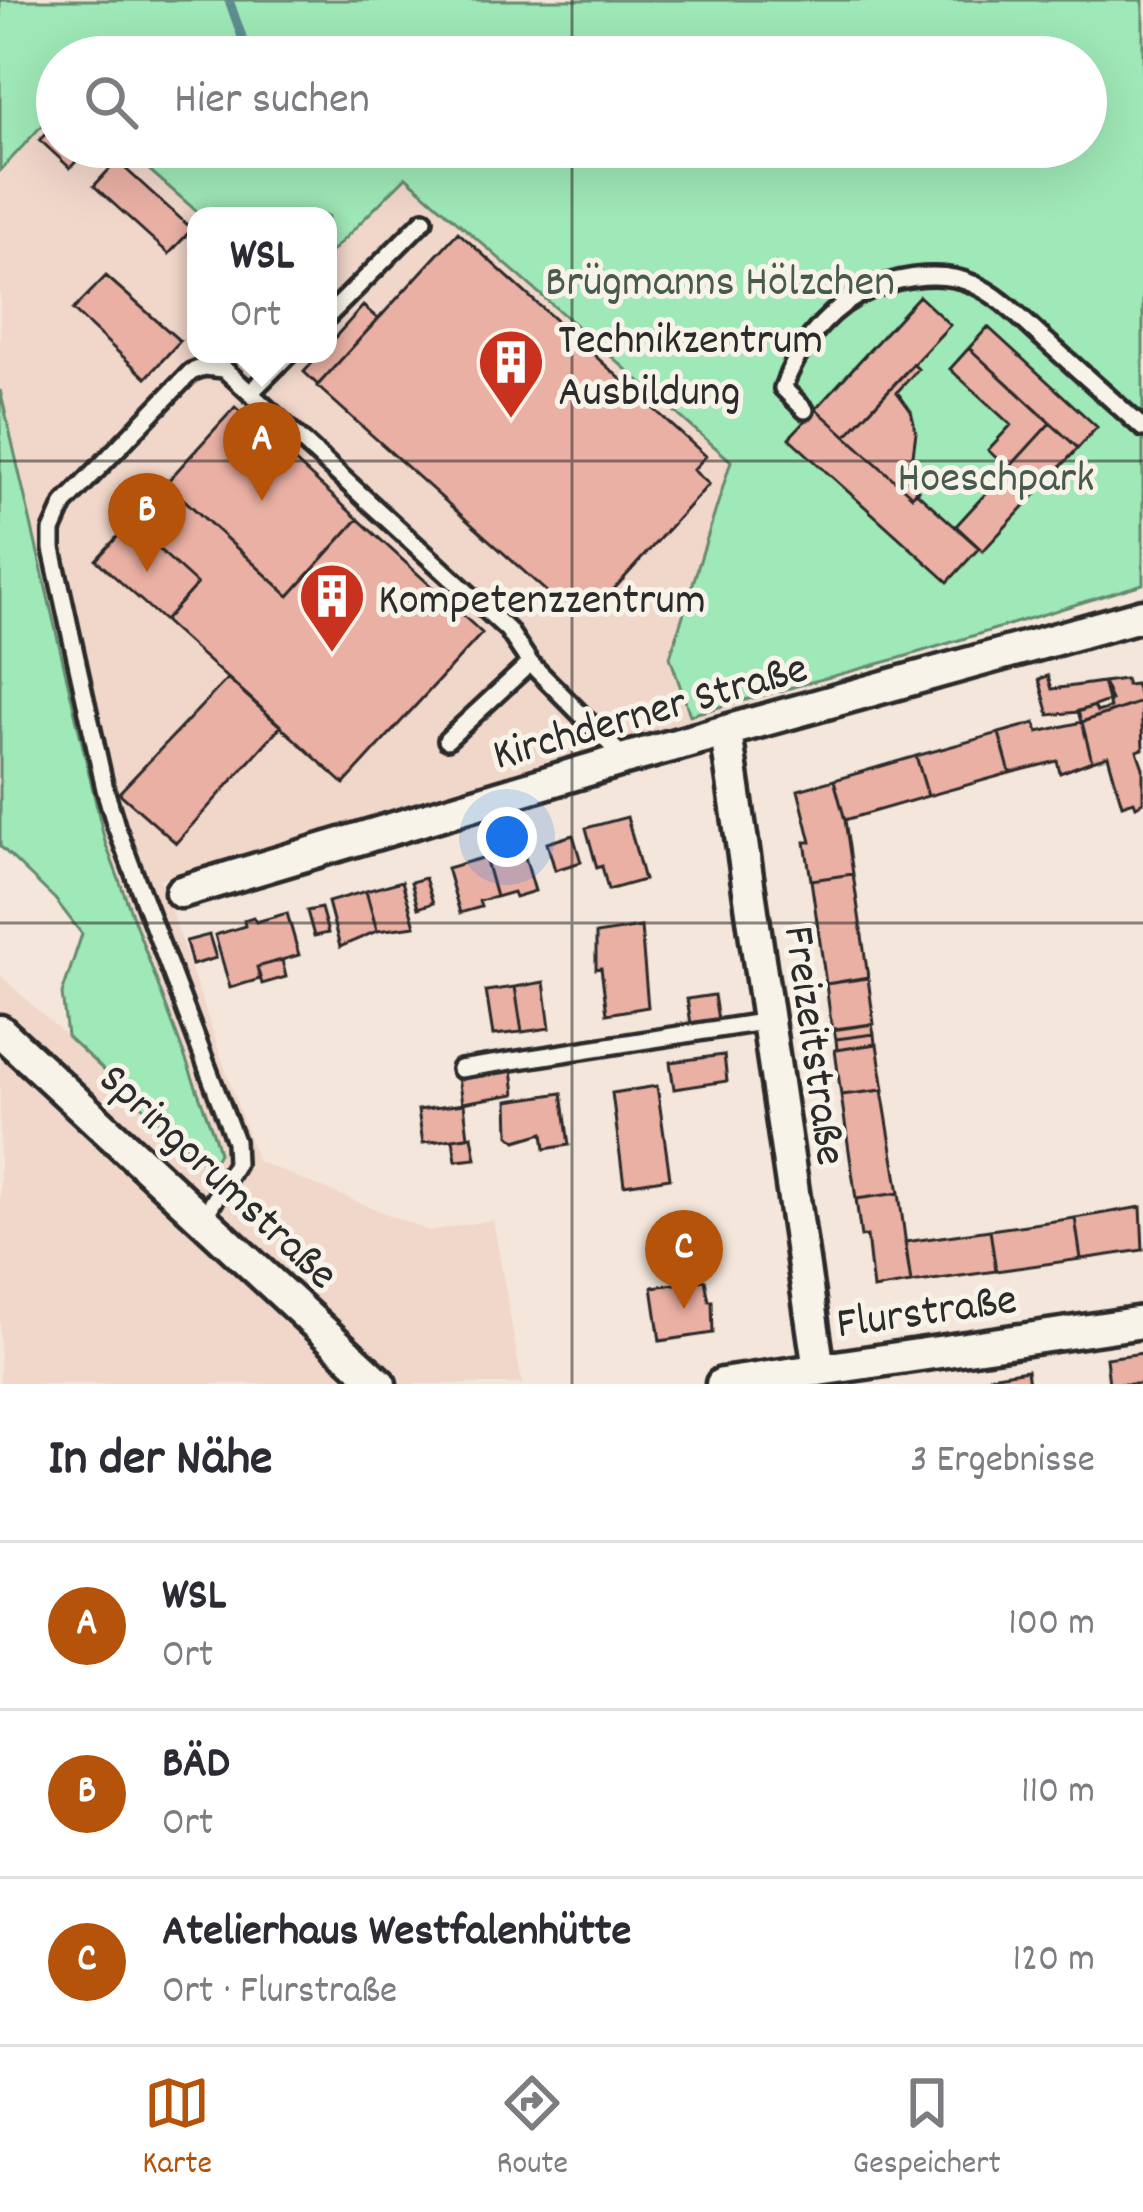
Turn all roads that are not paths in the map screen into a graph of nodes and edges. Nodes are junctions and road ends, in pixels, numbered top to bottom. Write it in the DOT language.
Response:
graph roads {
  1 [pos="424,220"];
  2 [pos="337,307"];
  3 [pos="280,363"];
  4 [pos="250,393"];
  5 [pos="805,410"];
  6 [pos="1143,428"];
  7 [pos="1143,615"];
  8 [pos="530,663"];
  9 [pos="726,733"];
  10 [pos="447,740"];
  11 [pos="625,759"];
  12 [pos="181,892"];
  13 [pos="769,1021"];
  14 [pos="0,1031"];
  15 [pos="460,1069"];
  16 [pos="203,1219"];
  17 [pos="1143,1322"];
  18 [pos="819,1370"];
  19 [pos="380,1384"];
  20 [pos="722,1384"];
  1 -- 2 [label="lane"];
  3 -- 4 [label="lane"];
  4 -- 8 [label="lane"];
  4 -- 16 [label="lane"];
  5 -- 6 [label="lane"];
  7 -- 9 [label="street, Kirchderner Straße"];
  8 -- 10 [label="lane"];
  8 -- 11 [label="lane"];
  9 -- 11 [label="street, Kirchderner Straße"];
  9 -- 13 [label="street, Freizeitstraße"];
  11 -- 12 [label="street, Kirchderner Straße"];
  13 -- 15 [label="lane"];
  13 -- 18 [label="street, Freizeitstraße"];
  14 -- 16 [label="street, Springorumstraße"];
  16 -- 19 [label="street, Springorumstraße"];
  17 -- 18 [label="street, Flurstraße"];
  18 -- 20 [label="street, Flurstraße"];
}
